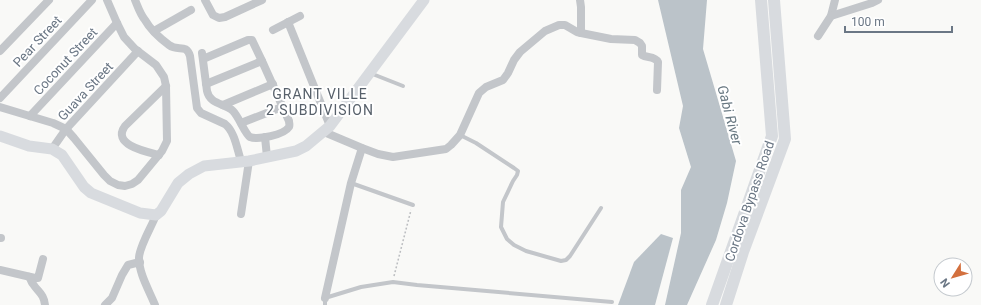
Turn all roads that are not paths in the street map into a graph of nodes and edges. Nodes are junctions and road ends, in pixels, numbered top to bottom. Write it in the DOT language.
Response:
graph roads {
  1 [pos="49,0"];
  2 [pos="92,0"];
  3 [pos="107,0"];
  4 [pos="135,0"];
  5 [pos="205,0"];
  6 [pos="262,0"];
  7 [pos="424,0"];
  8 [pos="580,0"];
  9 [pos="761,0"];
  10 [pos="774,0"];
  11 [pos="835,0"];
  12 [pos="878,0"];
  13 [pos="191,10"];
  14 [pos="300,16"];
  15 [pos="831,16"];
  16 [pos="288,22"];
  17 [pos="117,23"];
  18 [pos="273,30"];
  19 [pos="154,31"];
  20 [pos="581,33"];
  21 [pos="818,36"];
  22 [pos="0,51"];
  23 [pos="138,51"];
  24 [pos="262,61"];
  25 [pos="370,73"];
  26 [pos="206,84"];
  27 [pos="272,84"];
  28 [pos="166,86"];
  29 [pos="403,86"];
  30 [pos="657,90"];
  31 [pos="0,98"];
  32 [pos="223,105"];
  33 [pos="282,106"];
  34 [pos="0,107"];
  35 [pos="30,116"];
  36 [pos="241,123"];
  37 [pos="66,129"];
  38 [pos="327,129"];
  39 [pos="460,135"];
  40 [pos="0,136"];
  41 [pos="265,137"];
  42 [pos="362,148"];
  43 [pos="52,149"];
  44 [pos="159,155"];
  45 [pos="267,157"];
  46 [pos="245,161"];
  47 [pos="351,183"];
  48 [pos="413,205"];
  49 [pos="601,208"];
  50 [pos="241,214"];
  51 [pos="156,215"];
  52 [pos="43,259"];
  53 [pos="140,262"];
  54 [pos="0,270"];
  55 [pos="30,277"];
  56 [pos="325,302"];
  57 [pos="612,302"];
  58 [pos="45,305"];
  59 [pos="105,305"];
  60 [pos="155,305"];
  61 [pos="712,305"];
  62 [pos="726,305"];
  1 -- 22 [label="street"];
  2 -- 31 [label="street, Pear Street"];
  3 -- 17 [label="street"];
  4 -- 19 [label="street"];
  5 -- 6 [label="street"];
  7 -- 25 [label="street"];
  8 -- 20 [label="street"];
  9 -- 61 [label="main road, Cordova Bypass Road"];
  10 -- 62 [label="main road, Cordova Bypass Road"];
  11 -- 15 [label="street"];
  12 -- 15 [label="street"];
  13 -- 19 [label="street"];
  14 -- 16 [label="street"];
  15 -- 21 [label="street"];
  16 -- 18 [label="street"];
  16 -- 38 [label="street"];
  17 -- 23 [label="street"];
  17 -- 35 [label="street, Coconut Street"];
  19 -- 46 [label="street"];
  20 -- 30 [label="street"];
  20 -- 39 [label="street"];
  23 -- 28 [label="street"];
  23 -- 37 [label="street, Guava Street"];
  24 -- 26 [label="street"];
  24 -- 26 [label="street"];
  24 -- 27 [label="street"];
  25 -- 29 [label="lane"];
  25 -- 38 [label="street"];
  26 -- 32 [label="street"];
  27 -- 32 [label="street"];
  27 -- 33 [label="street"];
  28 -- 44 [label="street"];
  28 -- 44 [label="street"];
  32 -- 36 [label="street"];
  33 -- 36 [label="street"];
  33 -- 41 [label="street"];
  34 -- 35 [label="street"];
  35 -- 37 [label="street"];
  36 -- 41 [label="street"];
  37 -- 43 [label="street, Guava Street"];
  37 -- 44 [label="street"];
  38 -- 42 [label="street"];
  38 -- 45 [label="street"];
  39 -- 42 [label="street"];
  39 -- 49 [label="lane"];
  40 -- 43 [label="street"];
  41 -- 45 [label="street"];
  42 -- 47 [label="street"];
  43 -- 51 [label="street"];
  45 -- 46 [label="street"];
  46 -- 50 [label="street"];
  46 -- 51 [label="street"];
  47 -- 48 [label="lane"];
  47 -- 56 [label="street"];
  51 -- 53 [label="street"];
  52 -- 55 [label="street"];
  53 -- 59 [label="street"];
  53 -- 60 [label="street"];
  54 -- 55 [label="street"];
  55 -- 58 [label="street"];
  56 -- 57 [label="lane"];
}
